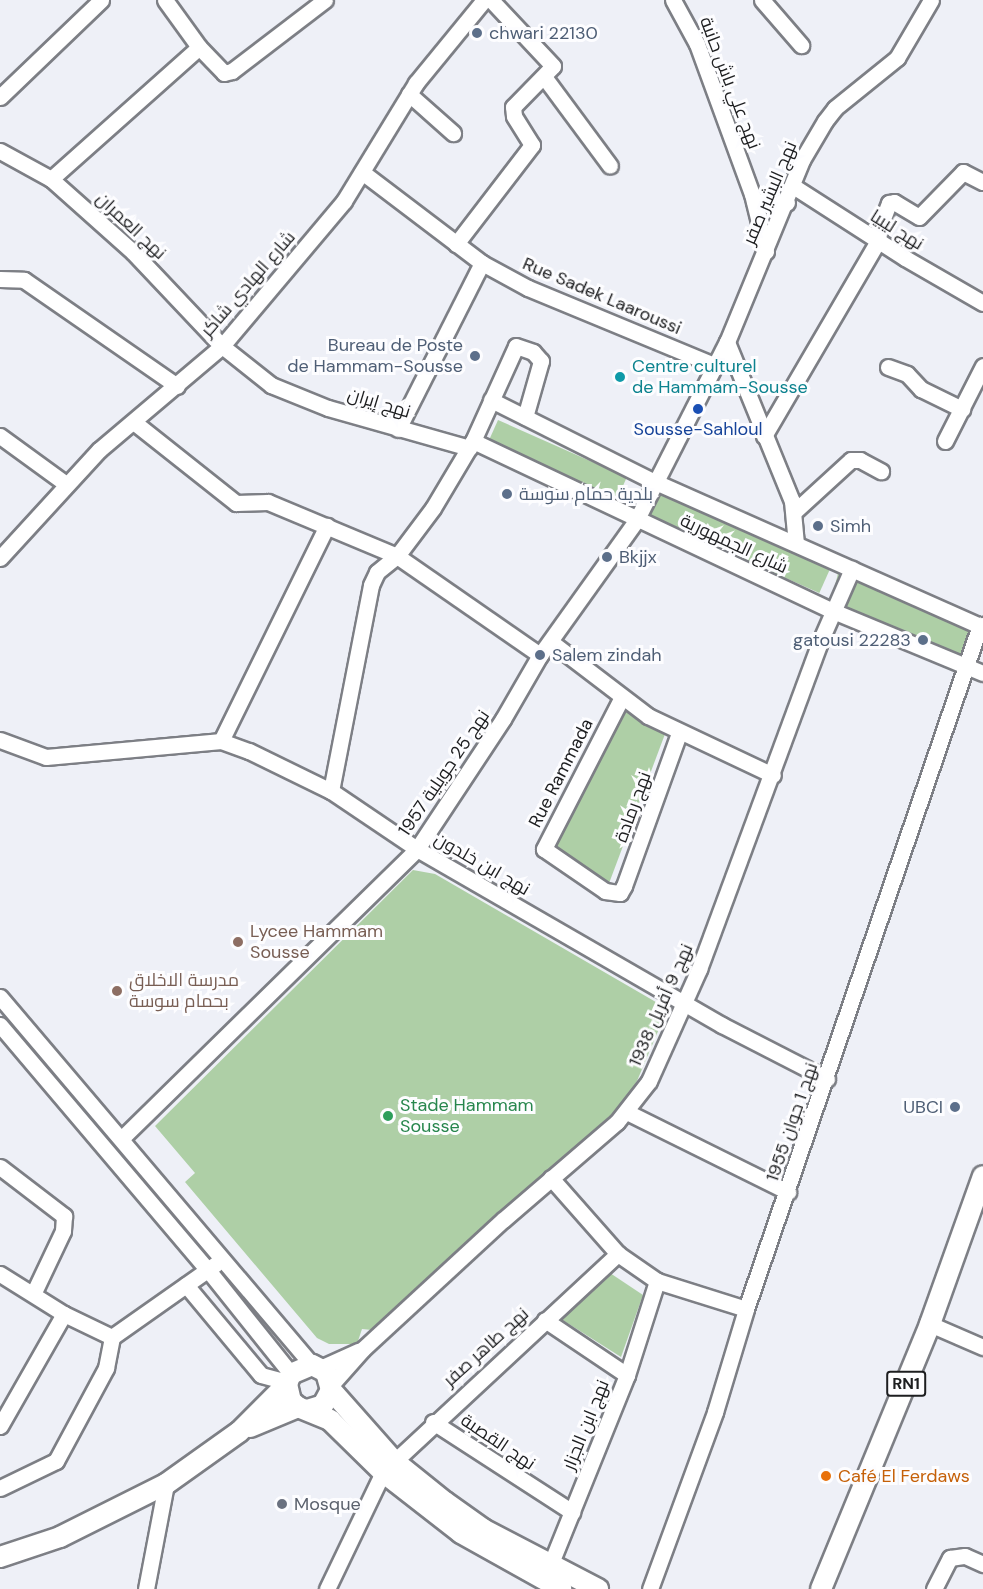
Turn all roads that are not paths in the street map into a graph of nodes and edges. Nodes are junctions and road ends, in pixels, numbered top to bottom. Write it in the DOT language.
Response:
graph roads {
  1 [pos="101,0"];
  2 [pos="165,0"];
  3 [pos="325,0"];
  4 [pos="484,0"];
  5 [pos="492,0"];
  6 [pos="673,0"];
  7 [pos="762,0"];
  8 [pos="931,0"];
  9 [pos="801,45"];
  10 [pos="199,47"];
  11 [pos="545,78"];
  12 [pos="409,94"];
  13 [pos="0,97"];
  14 [pos="453,133"];
  15 [pos="0,151"];
  16 [pos="610,165"];
  17 [pos="362,172"];
  18 [pos="51,179"];
  19 [pos="983,182"];
  20 [pos="794,186"];
  21 [pos="754,201"];
  22 [pos="788,203"];
  23 [pos="878,241"];
  24 [pos="456,244"];
  25 [pos="766,251"];
  26 [pos="482,262"];
  27 [pos="0,279"];
  28 [pos="983,303"];
  29 [pos="727,342"];
  30 [pos="222,346"];
  31 [pos="714,365"];
  32 [pos="983,366"];
  33 [pos="888,367"];
  34 [pos="177,386"];
  35 [pos="491,400"];
  36 [pos="962,409"];
  37 [pos="525,417"];
  38 [pos="135,423"];
  39 [pos="398,429"];
  40 [pos="0,436"];
  41 [pos="764,436"];
  42 [pos="945,441"];
  43 [pos="471,445"];
  44 [pos="880,471"];
  45 [pos="653,481"];
  46 [pos="66,484"];
  47 [pos="794,512"];
  48 [pos="636,521"];
  49 [pos="327,526"];
  50 [pos="796,544"];
  51 [pos="397,556"];
  52 [pos="0,558"];
  53 [pos="852,569"];
  54 [pos="833,611"];
  55 [pos="981,626"];
  56 [pos="551,642"];
  57 [pos="540,655"];
  58 [pos="966,665"];
  59 [pos="983,673"];
  60 [pos="622,697"];
  61 [pos="679,733"];
  62 [pos="0,740"];
  63 [pos="221,741"];
  64 [pos="773,775"];
  65 [pos="331,791"];
  66 [pos="417,849"];
  67 [pos="620,893"];
  68 [pos="0,997"];
  69 [pos="682,1002"];
  70 [pos="3,1036"];
  71 [pos="827,1079"];
  72 [pos="627,1112"];
  73 [pos="122,1138"];
  74 [pos="0,1167"];
  75 [pos="983,1176"];
  76 [pos="551,1178"];
  77 [pos="788,1192"];
  78 [pos="618,1254"];
  79 [pos="224,1259"];
  80 [pos="208,1270"];
  81 [pos="0,1274"];
  82 [pos="657,1281"];
  83 [pos="186,1285"];
  84 [pos="33,1292"];
  85 [pos="746,1310"];
  86 [pos="64,1314"];
  87 [pos="545,1320"];
  88 [pos="930,1324"];
  89 [pos="112,1337"];
  90 [pos="983,1347"];
  91 [pos="363,1349"];
  92 [pos="316,1366"];
  93 [pos="627,1375"];
  94 [pos="288,1380"];
  95 [pos="331,1387"];
  96 [pos="302,1408"];
  97 [pos="433,1422"];
  98 [pos="0,1426"];
  99 [pos="239,1432"];
  100 [pos="389,1467"];
  101 [pos="166,1484"];
  102 [pos="0,1488"];
  103 [pos="572,1512"];
  104 [pos="0,1557"];
  105 [pos="983,1564"];
  106 [pos="544,1580"];
  107 [pos="146,1589"];
  108 [pos="327,1589"];
  109 [pos="597,1589"];
  110 [pos="650,1589"];
  111 [pos="821,1589"];
  112 [pos="934,1589"];
  1 -- 13 [label="street"];
  2 -- 10 [label="street"];
  3 -- 10 [label="street"];
  4 -- 12 [label="street, شارع الهادي شاكر"];
  5 -- 11 [label="street"];
  6 -- 21 [label="street, نهج علي باش حانبة"];
  7 -- 9 [label="street"];
  8 -- 20 [label="street, نهج البشير صفر"];
  10 -- 18 [label="street"];
  11 -- 16 [label="street"];
  11 -- 24 [label="street"];
  12 -- 14 [label="street"];
  12 -- 17 [label="street, شارع الهادي شاكر"];
  15 -- 18 [label="street, نهج العمران"];
  17 -- 24 [label="street, Rue Sadek Laaroussi"];
  17 -- 30 [label="street, شارع الهادي شاكر"];
  18 -- 30 [label="street, نهج العمران"];
  19 -- 23 [label="street"];
  20 -- 22 [label="street, نهج البشير صفر"];
  20 -- 23 [label="street, نهج ليبيا"];
  21 -- 22 [label="street"];
  21 -- 25 [label="street, نهج علي باش حانبة"];
  22 -- 25 [label="street, نهج البشير صفر"];
  23 -- 28 [label="street, نهج ليبيا"];
  23 -- 41 [label="street"];
  24 -- 26 [label="street, Rue Sadek Laaroussi"];
  25 -- 29 [label="street, نهج البشير صفر"];
  26 -- 31 [label="street, Rue Sadek Laaroussi"];
  26 -- 39 [label="street"];
  27 -- 34 [label="street"];
  29 -- 31 [label="street, نهج البشير صفر"];
  29 -- 41 [label="street"];
  30 -- 34 [label="street, شارع الهادي شاكر"];
  30 -- 39 [label="street, نهج إيران"];
  31 -- 45 [label="street, نهج 25 جويلية 1957"];
  32 -- 36 [label="street"];
  33 -- 36 [label="street"];
  34 -- 38 [label="street, شارع الهادي شاكر"];
  35 -- 37 [label="street, شارع الجمهورية"];
  35 -- 37 [label="street"];
  35 -- 43 [label="street"];
  36 -- 42 [label="street"];
  37 -- 45 [label="street, شارع الجمهورية"];
  38 -- 46 [label="street, شارع الهادي شاكر"];
  38 -- 49 [label="street"];
  39 -- 43 [label="street, نهج إيران"];
  40 -- 46 [label="street"];
  41 -- 47 [label="street"];
  43 -- 48 [label="street, شارع الجمهورية"];
  43 -- 51 [label="street"];
  44 -- 47 [label="street"];
  45 -- 48 [label="street, نهج 25 جويلية 1957"];
  45 -- 50 [label="street, شارع الجمهورية"];
  46 -- 52 [label="street, شارع الهادي شاكر"];
  47 -- 50 [label="street"];
  48 -- 54 [label="street, شارع الجمهورية"];
  48 -- 56 [label="street, نهج 25 جويلية 1957"];
  49 -- 51 [label="street"];
  49 -- 63 [label="street"];
  50 -- 53 [label="street, شارع الجمهورية"];
  51 -- 57 [label="street"];
  51 -- 65 [label="street"];
  53 -- 54 [label="street, نهج 9 أفريل 1938"];
  53 -- 55 [label="street, شارع الجمهورية"];
  54 -- 58 [label="street, شارع الجمهورية"];
  54 -- 64 [label="street, نهج 9 أفريل 1938"];
  55 -- 58 [label="street, نهج 1 جوان 1955"];
  56 -- 57 [label="street, نهج 25 جويلية 1957"];
  56 -- 60 [label="street"];
  57 -- 66 [label="street, نهج 25 جويلية 1957"];
  58 -- 59 [label="street, شارع الجمهورية"];
  58 -- 71 [label="street, نهج 1 جوان 1955"];
  60 -- 61 [label="street"];
  60 -- 67 [label="street, Rue Rammada"];
  61 -- 64 [label="street"];
  61 -- 67 [label="street, نهج رمادة"];
  62 -- 63 [label="street"];
  63 -- 65 [label="street, نهج ابن خلدون"];
  64 -- 69 [label="street, نهج 9 أفريل 1938"];
  65 -- 66 [label="street, نهج ابن خلدون"];
  66 -- 69 [label="street, نهج ابن خلدون"];
  66 -- 73 [label="street, نهج 25 جويلية 1957"];
  68 -- 73 [label="street"];
  69 -- 71 [label="street, نهج ابن خلدون"];
  69 -- 72 [label="street, نهج 9 أفريل 1938"];
  70 -- 80 [label="street"];
  71 -- 77 [label="street, نهج 1 جوان 1955"];
  72 -- 76 [label="street, نهج 9 أفريل 1938"];
  72 -- 77 [label="street"];
  73 -- 79 [label="street"];
  74 -- 84 [label="street"];
  75 -- 88 [label="main road, RN1"];
  76 -- 78 [label="street"];
  76 -- 91 [label="street, نهج 9 أفريل 1938"];
  77 -- 85 [label="street, نهج 1 جوان 1955"];
  78 -- 82 [label="street"];
  78 -- 87 [label="street, نهج طاهر صفر"];
  79 -- 80 [label="street"];
  79 -- 92 [label="street"];
  80 -- 83 [label="street"];
  80 -- 94 [label="street"];
  81 -- 84 [label="street"];
  82 -- 85 [label="street"];
  82 -- 93 [label="street, نهج ابن الجزار"];
  83 -- 89 [label="street"];
  83 -- 94 [label="street"];
  84 -- 86 [label="street"];
  85 -- 110 [label="street, نهج 1 جوان 1955"];
  86 -- 89 [label="street"];
  86 -- 98 [label="street"];
  87 -- 93 [label="street"];
  87 -- 97 [label="street, نهج طاهر صفر"];
  88 -- 90 [label="street"];
  88 -- 111 [label="main road, RN1"];
  89 -- 102 [label="street"];
  91 -- 92 [label="street"];
  91 -- 95 [label="street"];
  92 -- 94 [label="main road"];
  92 -- 95 [label="main road"];
  93 -- 103 [label="street, نهج ابن الجزار"];
  94 -- 96 [label="main road"];
  94 -- 99 [label="main road"];
  95 -- 96 [label="main road"];
  95 -- 100 [label="main road"];
  96 -- 99 [label="main road"];
  96 -- 100 [label="main road"];
  97 -- 100 [label="street, نهج طاهر صفر"];
  97 -- 103 [label="street, نهج القصبة"];
  99 -- 101 [label="main road"];
  100 -- 106 [label="main road"];
  100 -- 108 [label="street, نهج طاهر صفر"];
  101 -- 104 [label="main road"];
  101 -- 107 [label="street"];
  103 -- 106 [label="street, نهج ابن الجزار"];
  105 -- 112 [label="street"];
  106 -- 109 [label="main road"];
}
